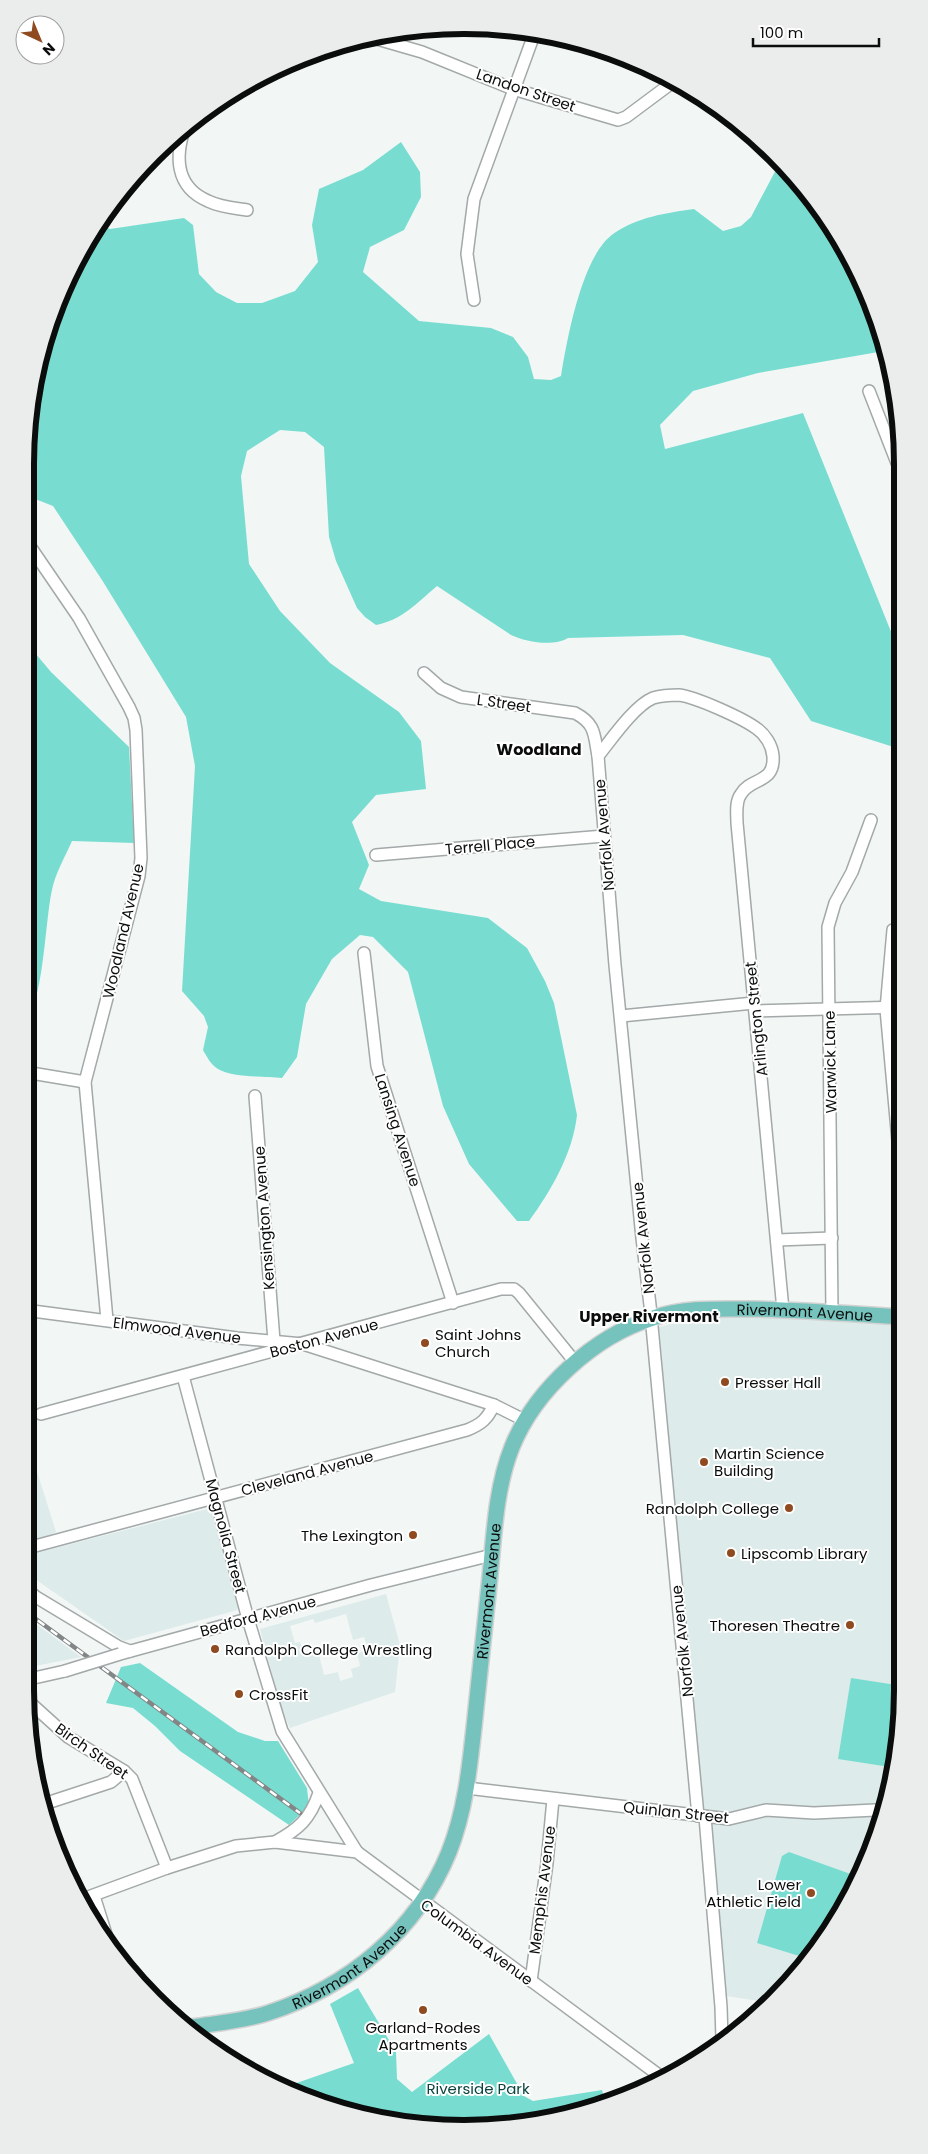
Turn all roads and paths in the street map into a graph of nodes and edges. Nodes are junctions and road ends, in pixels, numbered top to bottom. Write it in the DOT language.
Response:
graph roads {
  1 [pos="532,39"];
  2 [pos="385,41"];
  3 [pos="668,85"];
  4 [pos="513,89"];
  5 [pos="181,140"];
  6 [pos="247,210"];
  7 [pos="474,300"];
  8 [pos="869,391"];
  9 [pos="894,454"];
  10 [pos="34,551"];
  11 [pos="424,673"];
  12 [pos="589,722"];
  13 [pos="598,756"];
  14 [pos="871,820"];
  15 [pos="604,836"];
  16 [pos="376,855"];
  17 [pos="894,952"];
  18 [pos="364,953"];
  19 [pos="755,1007"];
  20 [pos="894,1008"];
  21 [pos="886,1009"];
  22 [pos="830,1010"];
  23 [pos="621,1016"];
  24 [pos="34,1074"];
  25 [pos="85,1082"];
  26 [pos="254,1096"];
  27 [pos="894,1097"];
  28 [pos="832,1238"];
  29 [pos="777,1240"];
  30 [pos="453,1303"];
  31 [pos="783,1310"];
  32 [pos="34,1311"];
  33 [pos="832,1312"];
  34 [pos="894,1317"];
  35 [pos="652,1318"];
  36 [pos="106,1320"];
  37 [pos="274,1341"];
  38 [pos="303,1344"];
  39 [pos="575,1362"];
  40 [pos="183,1376"];
  41 [pos="494,1405"];
  42 [pos="42,1414"];
  43 [pos="526,1421"];
  44 [pos="216,1497"];
  45 [pos="34,1547"];
  46 [pos="492,1555"];
  47 [pos="34,1595"];
  48 [pos="248,1619"];
  49 [pos="125,1653"];
  50 [pos="34,1678"];
  51 [pos="35,1707"];
  52 [pos="124,1772"];
  53 [pos="467,1788"];
  54 [pos="319,1793"];
  55 [pos="553,1799"];
  56 [pos="49,1803"];
  57 [pos="877,1811"];
  58 [pos="702,1816"];
  59 [pos="276,1842"];
  60 [pos="357,1852"];
  61 [pos="167,1868"];
  62 [pos="94,1896"];
  63 [pos="87,1898"];
  64 [pos="422,1901"];
  65 [pos="103,1924"];
  66 [pos="531,1981"];
  67 [pos="196,2026"];
  68 [pos="722,2034"];
  69 [pos="657,2074"];
  1 -- 4 [label="street"];
  2 -- 4 [label="street, Landon Street"];
  3 -- 4 [label="street, Landon Street"];
  4 -- 7 [label="street"];
  5 -- 6 [label="street"];
  8 -- 9 [label="street"];
  10 -- 25 [label="street, Woodland Avenue"];
  11 -- 12 [label="street, L Street"];
  12 -- 13 [label="street, Norfolk Avenue"];
  13 -- 15 [label="street, Norfolk Avenue"];
  13 -- 19 [label="street, Arlington Street"];
  14 -- 22 [label="street, Warwick Lane"];
  15 -- 16 [label="street, Terrell Place"];
  15 -- 23 [label="street, Norfolk Avenue"];
  17 -- 21 [label="street"];
  18 -- 30 [label="street, Lansing Avenue"];
  19 -- 22 [label="street"];
  19 -- 23 [label="street"];
  19 -- 29 [label="street, Arlington Street"];
  20 -- 21 [label="street"];
  21 -- 22 [label="street"];
  21 -- 27 [label="street"];
  22 -- 28 [label="street, Warwick Lane"];
  23 -- 35 [label="street, Norfolk Avenue"];
  24 -- 25 [label="street"];
  25 -- 36 [label="street, Woodland Avenue"];
  26 -- 37 [label="street, Kensington Avenue"];
  28 -- 29 [label="street"];
  28 -- 33 [label="street, Warwick Lane"];
  29 -- 31 [label="street, Arlington Street"];
  30 -- 38 [label="street, Boston Avenue"];
  30 -- 39 [label="street, Boston Avenue"];
  31 -- 33 [label="main road, Rivermont Avenue"];
  31 -- 35 [label="main road, Rivermont Avenue"];
  32 -- 36 [label="street, Elmwood Avenue"];
  33 -- 34 [label="main road, Rivermont Avenue"];
  35 -- 39 [label="main road, Rivermont Avenue"];
  35 -- 58 [label="street, Norfolk Avenue"];
  36 -- 37 [label="street, Elmwood Avenue"];
  37 -- 38 [label="street, Elmwood Avenue"];
  38 -- 40 [label="street, Boston Avenue"];
  38 -- 41 [label="street, Elmwood Avenue"];
  39 -- 43 [label="main road, Rivermont Avenue"];
  40 -- 42 [label="street, Boston Avenue"];
  40 -- 44 [label="street, Magnolia Street"];
  41 -- 43 [label="street, Elmwood Avenue"];
  41 -- 44 [label="street, Cleveland Avenue"];
  43 -- 46 [label="main road, Rivermont Avenue"];
  44 -- 45 [label="street, Cleveland Avenue"];
  44 -- 48 [label="street, Magnolia Street"];
  46 -- 48 [label="street, Bedford Avenue"];
  46 -- 53 [label="main road, Rivermont Avenue"];
  47 -- 49 [label="street"];
  48 -- 49 [label="street, Bedford Avenue"];
  48 -- 54 [label="street, Magnolia Street"];
  49 -- 50 [label="street, Bedford Avenue, bridge"];
  51 -- 52 [label="street, Birch Street"];
  52 -- 56 [label="street"];
  52 -- 61 [label="street, Birch Street"];
  53 -- 55 [label="street, Quinlan Street"];
  53 -- 64 [label="main road, Rivermont Avenue"];
  54 -- 59 [label="street, Columbia Avenue"];
  54 -- 60 [label="street, Magnolia Street"];
  55 -- 58 [label="street, Quinlan Street"];
  55 -- 66 [label="street, Memphis Avenue"];
  57 -- 58 [label="street, Quinlan Street"];
  58 -- 68 [label="street, Norfolk Avenue"];
  59 -- 60 [label="street, Columbia Avenue"];
  59 -- 61 [label="street, Columbia Avenue"];
  60 -- 64 [label="street, Columbia Avenue"];
  61 -- 62 [label="street, Columbia Avenue"];
  62 -- 63 [label="street, Columbia Avenue"];
  62 -- 65 [label="street"];
  64 -- 66 [label="street, Columbia Avenue"];
  64 -- 67 [label="main road, Rivermont Avenue"];
  66 -- 69 [label="street, Columbia Avenue"];
}
